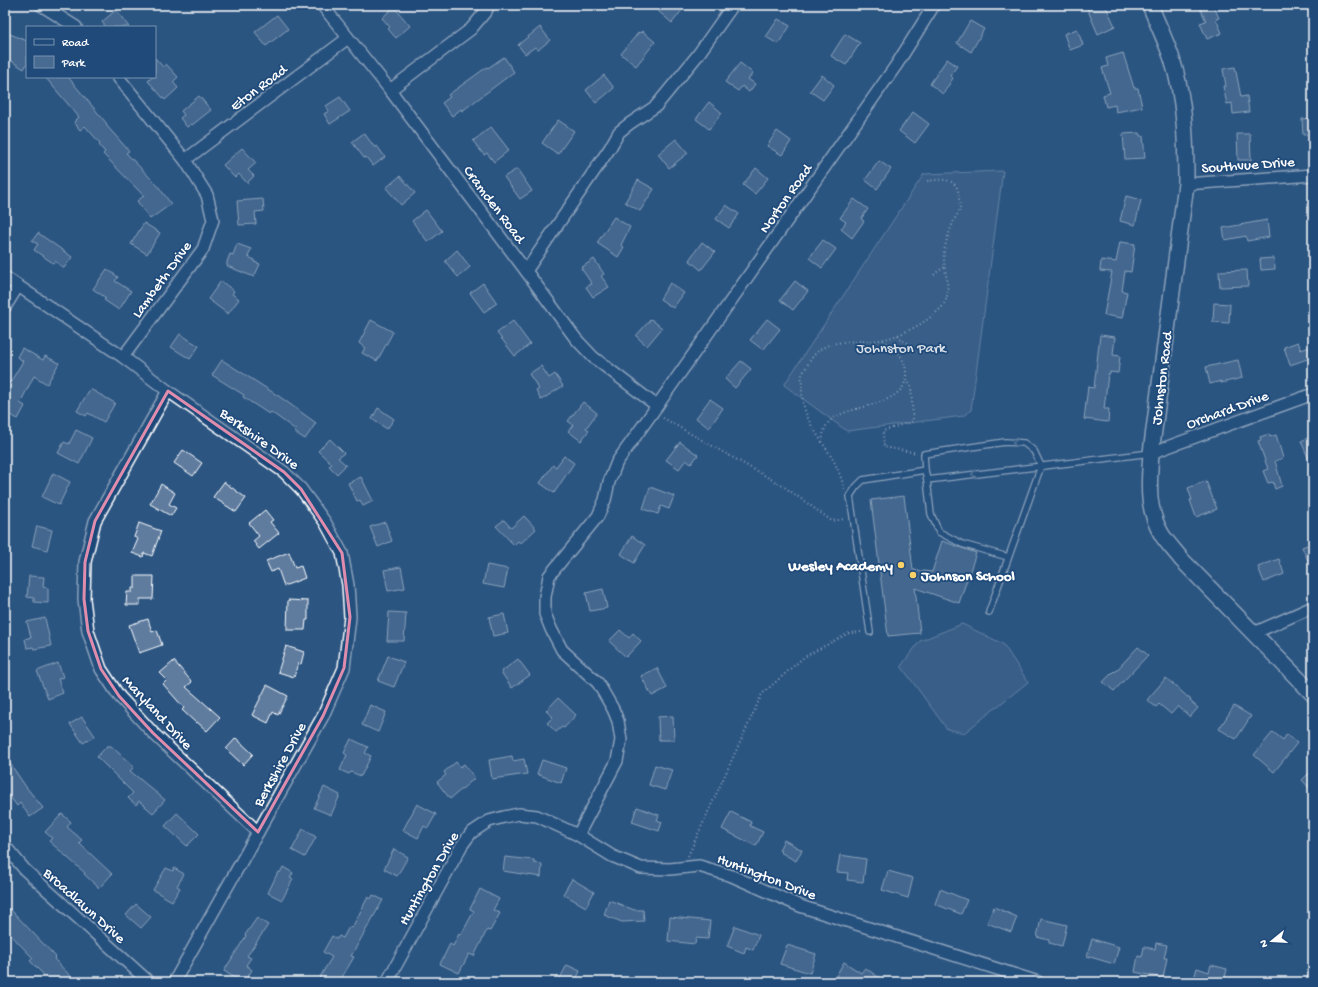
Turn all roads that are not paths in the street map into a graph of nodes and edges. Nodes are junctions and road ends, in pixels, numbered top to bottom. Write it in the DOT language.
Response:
graph roads {
  1 [pos="41,5"];
  2 [pos="322,5"];
  3 [pos="489,5"];
  4 [pos="733,5"];
  5 [pos="934,5"];
  6 [pos="1150,5"];
  7 [pos="74,26"];
  8 [pos="348,38"];
  9 [pos="119,78"];
  10 [pos="390,90"];
  11 [pos="185,160"];
  12 [pos="1313,175"];
  13 [pos="1186,184"];
  14 [pos="526,271"];
  15 [pos="5,277"];
  16 [pos="18,286"];
  17 [pos="5,307"];
  18 [pos="123,357"];
  19 [pos="168,391"];
  20 [pos="1313,394"];
  21 [pos="655,409"];
  22 [pos="1151,452"];
  23 [pos="1041,466"];
  24 [pos="925,470"];
  25 [pos="927,480"];
  26 [pos="1008,557"];
  27 [pos="1313,607"];
  28 [pos="988,612"];
  29 [pos="870,632"];
  30 [pos="1254,633"];
  31 [pos="1313,694"];
  32 [pos="258,832"];
  33 [pos="578,835"];
  34 [pos="5,846"];
  35 [pos="149,982"];
  36 [pos="174,982"];
  37 [pos="387,982"];
  38 [pos="1038,982"];
  1 -- 7 [label="street"];
  2 -- 8 [label="street, Cramden Road"];
  3 -- 10 [label="street"];
  4 -- 14 [label="street"];
  5 -- 21 [label="street, Norton Road"];
  6 -- 13 [label="street, Johnston Road"];
  8 -- 10 [label="street, Cramden Road"];
  8 -- 11 [label="street, Eton Road"];
  9 -- 11 [label="street, Lambeth Drive"];
  10 -- 14 [label="street, Cramden Road"];
  11 -- 18 [label="street, Lambeth Drive"];
  12 -- 13 [label="street, Southvue Drive"];
  13 -- 22 [label="street, Johnston Road"];
  14 -- 21 [label="street, Cramden Road"];
  15 -- 16 [label="street, Berkshire Drive"];
  16 -- 17 [label="street"];
  16 -- 18 [label="street, Berkshire Drive"];
  18 -- 19 [label="street, Berkshire Drive"];
  19 -- 32 [label="street, Maryland Drive"];
  19 -- 32 [label="street, Berkshire Drive"];
  20 -- 22 [label="street, Orchard Drive"];
  21 -- 33 [label="street, Norton Road"];
  22 -- 23 [label="lane"];
  22 -- 30 [label="street, Johnston Road"];
  23 -- 24 [label="lane, one-way"];
  23 -- 25 [label="lane, one-way"];
  23 -- 26 [label="lane"];
  24 -- 25 [label="lane"];
  24 -- 29 [label="lane"];
  25 -- 26 [label="lane"];
  26 -- 28 [label="lane"];
  27 -- 30 [label="street"];
  30 -- 31 [label="street, Johnston Road"];
  32 -- 36 [label="street, Berkshire Drive"];
  33 -- 37 [label="street, Huntington Drive"];
  33 -- 38 [label="street, Huntington Drive"];
  34 -- 35 [label="street, Broadlawn Drive"];
}
